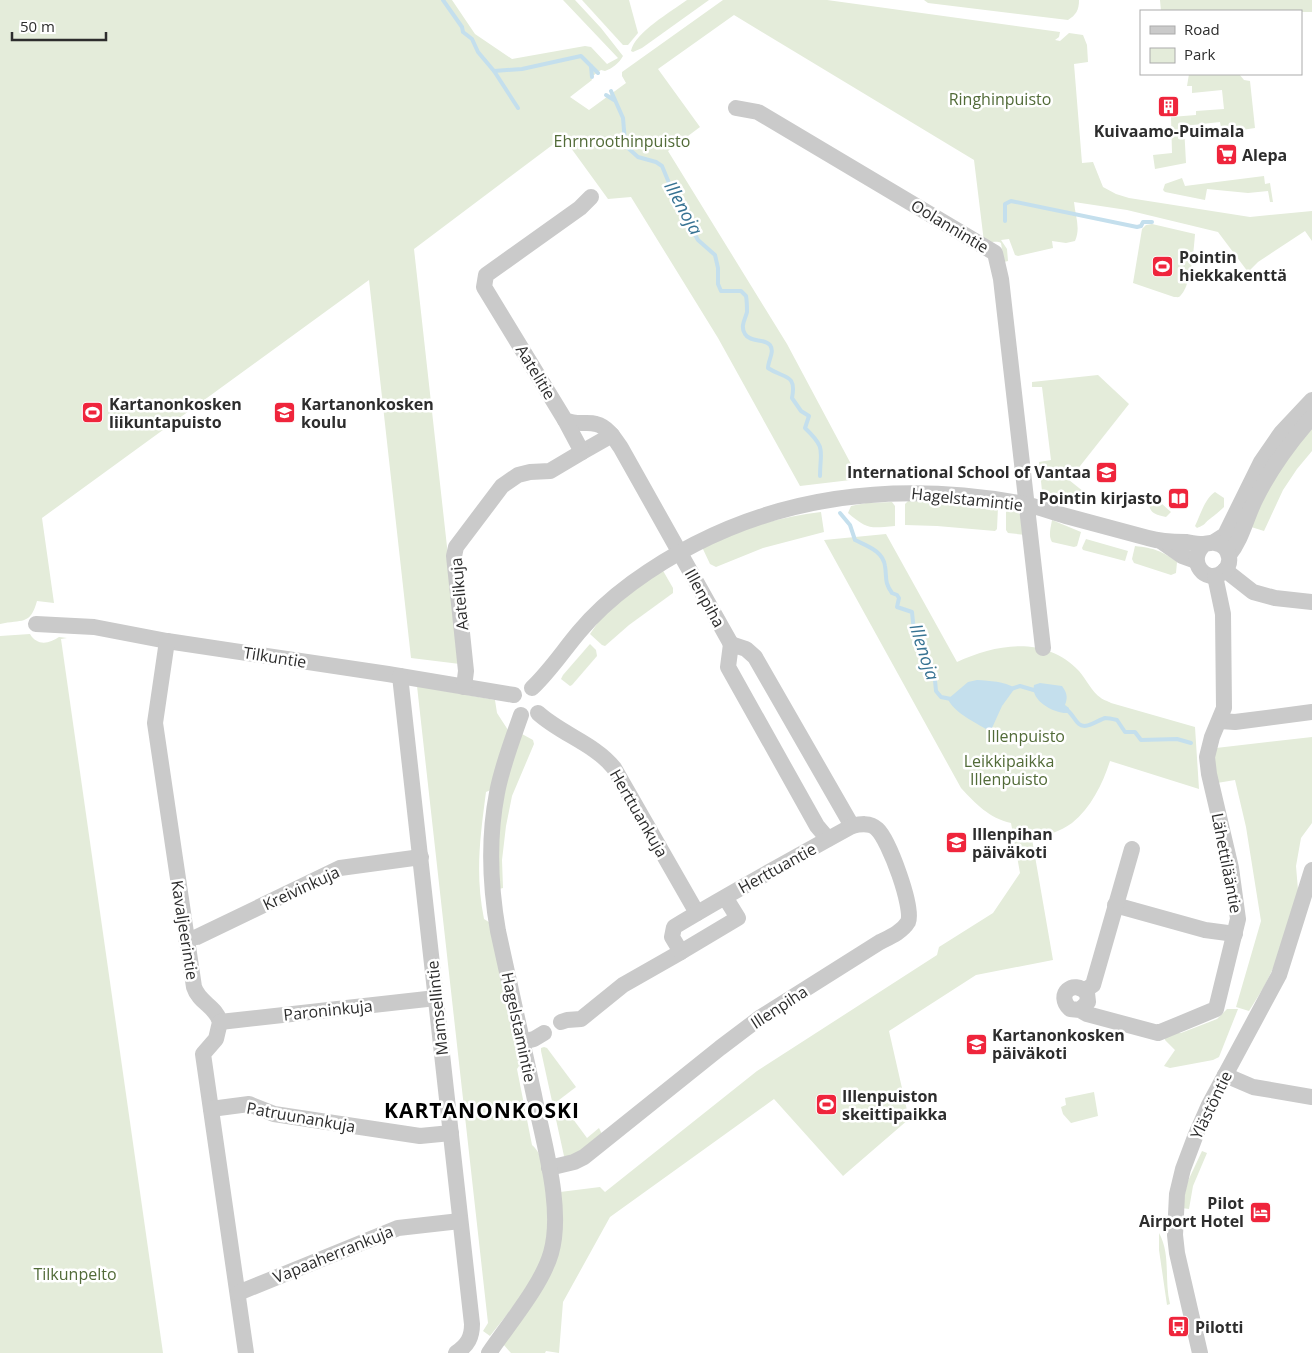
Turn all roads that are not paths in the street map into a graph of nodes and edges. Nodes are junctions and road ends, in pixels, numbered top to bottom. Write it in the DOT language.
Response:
graph roads {
  1 [pos="736,108"];
  2 [pos="591,197"];
  3 [pos="1312,400"];
  4 [pos="1312,417"];
  5 [pos="565,420"];
  6 [pos="612,435"];
  7 [pos="582,452"];
  8 [pos="1027,505"];
  9 [pos="1162,542"];
  10 [pos="1209,543"];
  11 [pos="680,552"];
  12 [pos="1196,561"];
  13 [pos="1223,567"];
  14 [pos="1312,602"];
  15 [pos="36,624"];
  16 [pos="167,641"];
  17 [pos="731,644"];
  18 [pos="1042,648"];
  19 [pos="400,676"];
  20 [pos="464,687"];
  21 [pos="532,688"];
  22 [pos="514,695"];
  23 [pos="1312,712"];
  24 [pos="538,713"];
  25 [pos="521,715"];
  26 [pos="1220,721"];
  27 [pos="852,826"];
  28 [pos="828,839"];
  29 [pos="1132,849"];
  30 [pos="420,857"];
  31 [pos="1312,870"];
  32 [pos="726,897"];
  33 [pos="1115,905"];
  34 [pos="697,913"];
  35 [pos="1234,934"];
  36 [pos="186,939"];
  37 [pos="681,952"];
  38 [pos="436,998"];
  39 [pos="220,1022"];
  40 [pos="561,1022"];
  41 [pos="544,1033"];
  42 [pos="522,1042"];
  43 [pos="1226,1075"];
  44 [pos="1312,1097"];
  45 [pos="211,1108"];
  46 [pos="451,1133"];
  47 [pos="549,1168"];
  48 [pos="460,1221"];
  49 [pos="238,1293"];
  50 [pos="469,1340"];
  51 [pos="246,1353"];
  52 [pos="456,1353"];
  53 [pos="488,1353"];
  54 [pos="1200,1353"];
  1 -- 8 [label="street, Oolannintie"];
  2 -- 5 [label="street, Aatelitie"];
  3 -- 10 [label="street"];
  4 -- 13 [label="street"];
  5 -- 6 [label="street"];
  5 -- 7 [label="street"];
  6 -- 7 [label="street, Aatelikuja"];
  6 -- 11 [label="street"];
  7 -- 20 [label="street, Aatelikuja"];
  8 -- 9 [label="street, Hagelstamintie"];
  8 -- 11 [label="street, Hagelstamintie"];
  8 -- 18 [label="street"];
  9 -- 10 [label="street, Hagelstamintie"];
  9 -- 12 [label="street, Hagelstamintie"];
  10 -- 12 [label="street"];
  10 -- 13 [label="street"];
  11 -- 17 [label="street, Illenpiha"];
  11 -- 21 [label="street, Hagelstamintie"];
  12 -- 13 [label="street"];
  13 -- 14 [label="street"];
  13 -- 26 [label="street, Lähettilääntie"];
  15 -- 16 [label="street, Tilkuntie"];
  16 -- 19 [label="street, Tilkuntie"];
  16 -- 36 [label="street, Kavaljeerintie"];
  17 -- 27 [label="street, Illenpiha"];
  17 -- 28 [label="street, Illenpiha"];
  19 -- 20 [label="street, Tilkuntie"];
  19 -- 30 [label="street, Mamsellintie"];
  20 -- 22 [label="street, Tilkuntie"];
  21 -- 22 [label="street"];
  21 -- 24 [label="street"];
  22 -- 25 [label="street"];
  23 -- 26 [label="street"];
  24 -- 25 [label="street"];
  24 -- 34 [label="street, Herttuankuja"];
  25 -- 42 [label="street, Hagelstamintie"];
  26 -- 35 [label="street, Lähettilääntie"];
  27 -- 28 [label="street"];
  27 -- 47 [label="street, Illenpiha"];
  28 -- 32 [label="street, Herttuantie"];
  29 -- 33 [label="street, Lähettilääntie"];
  30 -- 36 [label="street, Kreivinkuja"];
  30 -- 38 [label="street, Mamsellintie"];
  31 -- 43 [label="street, Ylästöntie"];
  32 -- 34 [label="street, Herttuantie"];
  32 -- 37 [label="street, Herttuantie"];
  33 -- 35 [label="street"];
  33 -- 35 [label="street, Lähettilääntie"];
  34 -- 37 [label="street, Herttuantie"];
  36 -- 39 [label="street, Kavaljeerintie"];
  37 -- 40 [label="street, Herttuantie"];
  38 -- 39 [label="street, Paroninkuja"];
  38 -- 46 [label="street, Mamsellintie"];
  39 -- 45 [label="street"];
  41 -- 42 [label="street"];
  42 -- 47 [label="street, Hagelstamintie"];
  43 -- 44 [label="street"];
  43 -- 54 [label="street, Ylästöntie"];
  45 -- 46 [label="street, Patruunankuja"];
  45 -- 49 [label="street"];
  46 -- 48 [label="street, Mamsellintie"];
  47 -- 53 [label="street, Hagelstamintie"];
  48 -- 49 [label="street, Vapaaherrankuja"];
  48 -- 50 [label="street, Mamsellintie"];
  49 -- 51 [label="street"];
  50 -- 52 [label="street"];
  50 -- 53 [label="street"];
}
